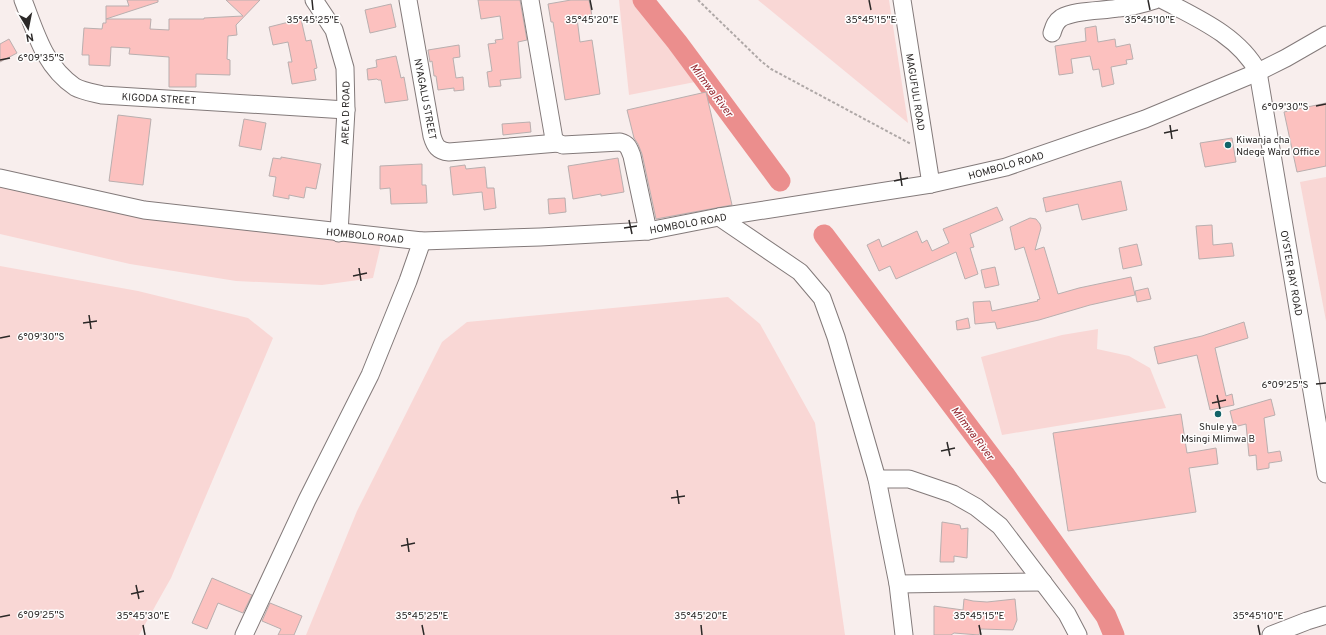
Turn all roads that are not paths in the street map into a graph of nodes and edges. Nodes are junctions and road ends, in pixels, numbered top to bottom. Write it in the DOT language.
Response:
graph roads {
  1 [pos="23,0"];
  2 [pos="314,0"];
  3 [pos="408,0"];
  4 [pos="530,0"];
  5 [pos="902,0"];
  6 [pos="1155,0"];
  7 [pos="1164,0"];
  8 [pos="1052,34"];
  9 [pos="1326,35"];
  10 [pos="1258,72"];
  11 [pos="346,110"];
  12 [pos="558,143"];
  13 [pos="0,178"];
  14 [pos="931,184"];
  15 [pos="719,217"];
  16 [pos="648,231"];
  17 [pos="339,232"];
  18 [pos="422,241"];
  19 [pos="1326,474"];
  20 [pos="877,479"];
  21 [pos="1043,582"];
  22 [pos="898,584"];
  23 [pos="1326,615"];
  24 [pos="244,635"];
  25 [pos="904,635"];
  26 [pos="1078,635"];
  27 [pos="1271,635"];
  1 -- 11 [label="street, KIGODA STREET"];
  2 -- 11 [label="street, AREA D ROAD"];
  3 -- 12 [label="street, NYAGALU STREET"];
  4 -- 12 [label="street"];
  5 -- 14 [label="street, MAGUFULI ROAD"];
  6 -- 8 [label="street"];
  7 -- 10 [label="street"];
  9 -- 10 [label="street, HOMBOLO ROAD"];
  10 -- 14 [label="street, HOMBOLO ROAD"];
  10 -- 19 [label="street, OYSTER BAY ROAD"];
  11 -- 17 [label="street, AREA D ROAD"];
  12 -- 16 [label="street, NYAGALU STREET"];
  13 -- 17 [label="street, HOMBOLO ROAD"];
  14 -- 15 [label="street, HOMBOLO ROAD"];
  15 -- 16 [label="street, HOMBOLO ROAD"];
  15 -- 20 [label="street"];
  16 -- 18 [label="street, HOMBOLO ROAD"];
  17 -- 18 [label="street, HOMBOLO ROAD"];
  18 -- 24 [label="street"];
  20 -- 21 [label="street"];
  20 -- 22 [label="street"];
  21 -- 22 [label="street"];
  21 -- 26 [label="street"];
  22 -- 25 [label="street"];
  23 -- 27 [label="street"];
}
